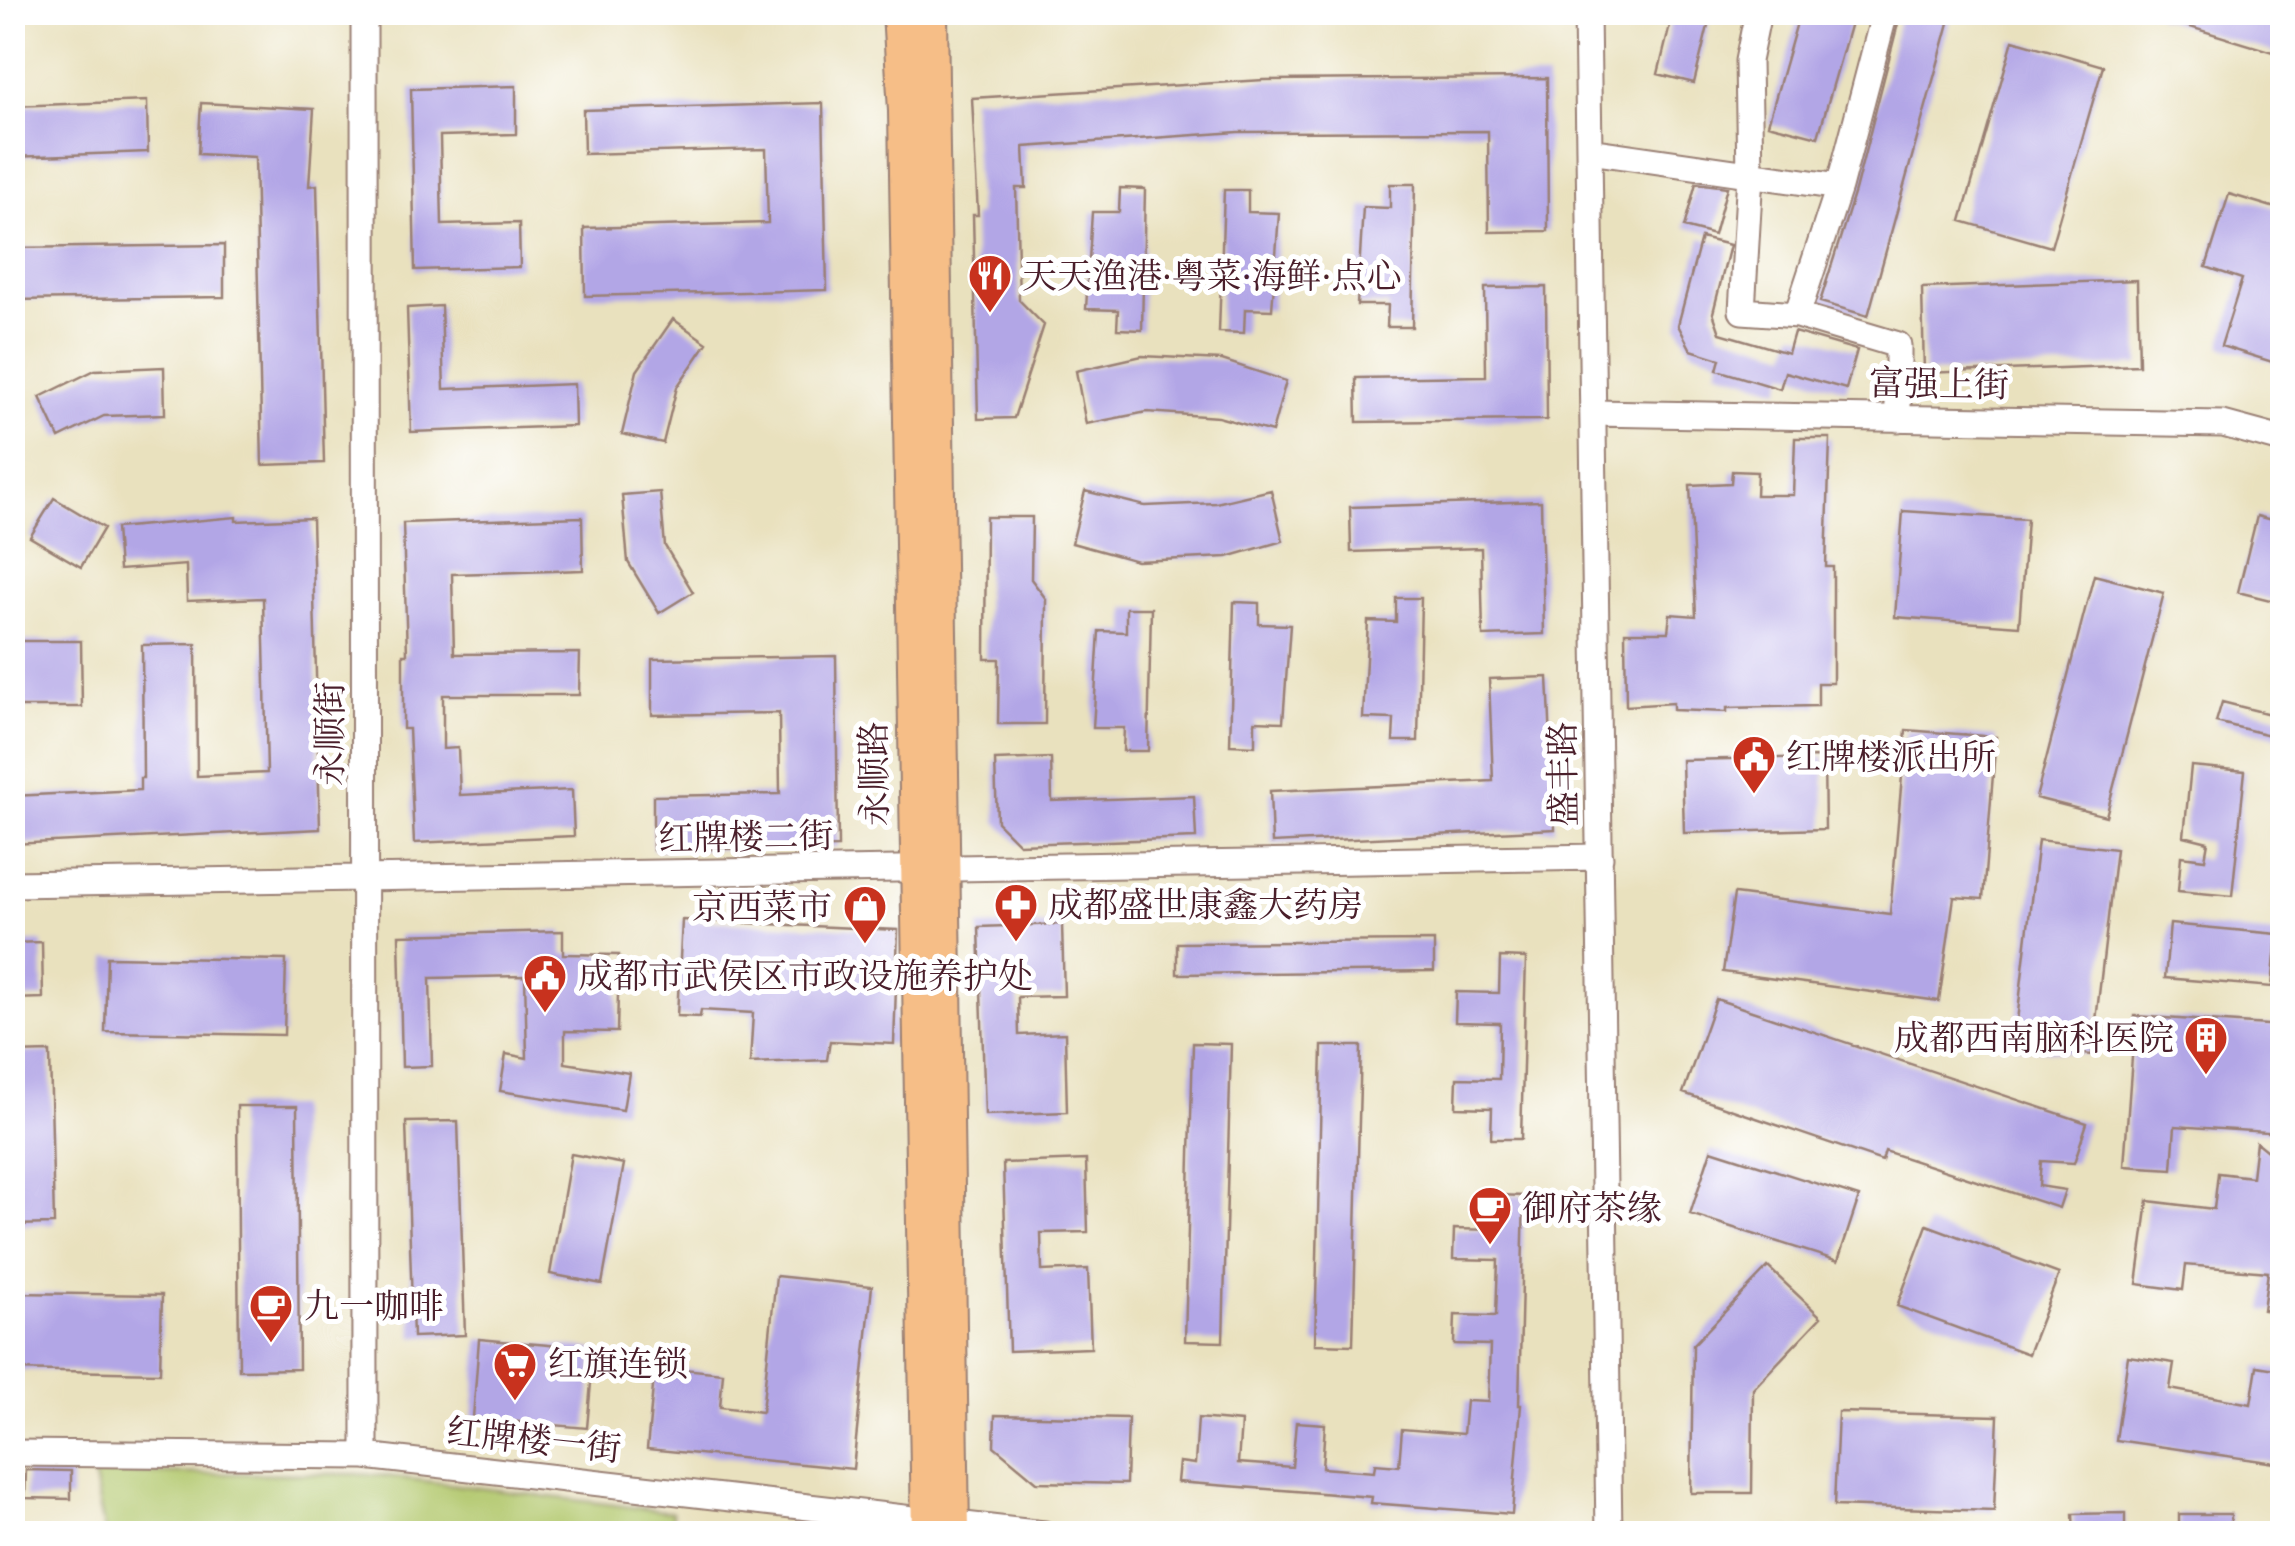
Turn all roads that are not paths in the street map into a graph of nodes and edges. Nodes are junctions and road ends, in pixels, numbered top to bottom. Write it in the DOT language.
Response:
graph roads {
  1 [pos="364,12"];
  2 [pos="899,12"];
  3 [pos="932,12"];
  4 [pos="1587,12"];
  5 [pos="1758,12"];
  6 [pos="1885,12"];
  7 [pos="1589,150"];
  8 [pos="1750,174"];
  9 [pos="1839,187"];
  10 [pos="1797,315"];
  11 [pos="1593,413"];
  12 [pos="1898,418"];
  13 [pos="2282,440"];
  14 [pos="1600,857"];
  15 [pos="929,869"];
  16 [pos="365,878"];
  17 [pos="12,884"];
  18 [pos="12,1453"];
  19 [pos="365,1456"];
  20 [pos="941,1527"];
  21 [pos="1044,1534"];
  22 [pos="1610,1534"];
  1 -- 16 [label="street, 永顺街"];
  2 -- 15 [label="main road, 永顺路"];
  3 -- 15 [label="main road"];
  4 -- 7 [label="street, 盛丰路"];
  5 -- 8 [label="street"];
  6 -- 9 [label="street"];
  7 -- 8 [label="street"];
  7 -- 11 [label="street, 盛丰路"];
  8 -- 9 [label="street"];
  8 -- 10 [label="street"];
  9 -- 10 [label="street"];
  10 -- 12 [label="street"];
  11 -- 12 [label="street, 富强上街"];
  11 -- 14 [label="street, 盛丰路"];
  12 -- 13 [label="street, 富强上街"];
  14 -- 15 [label="street, 红牌楼二街"];
  14 -- 22 [label="street, 盛丰路"];
  15 -- 16 [label="street, 红牌楼二街"];
  15 -- 20 [label="main road, 永顺路"];
  16 -- 17 [label="street, 红牌楼二街"];
  16 -- 19 [label="street, 永顺街"];
  18 -- 19 [label="street, 红牌楼一街"];
  19 -- 20 [label="street, 红牌楼一街"];
  20 -- 21 [label="street, 红牌楼一街"];
}
